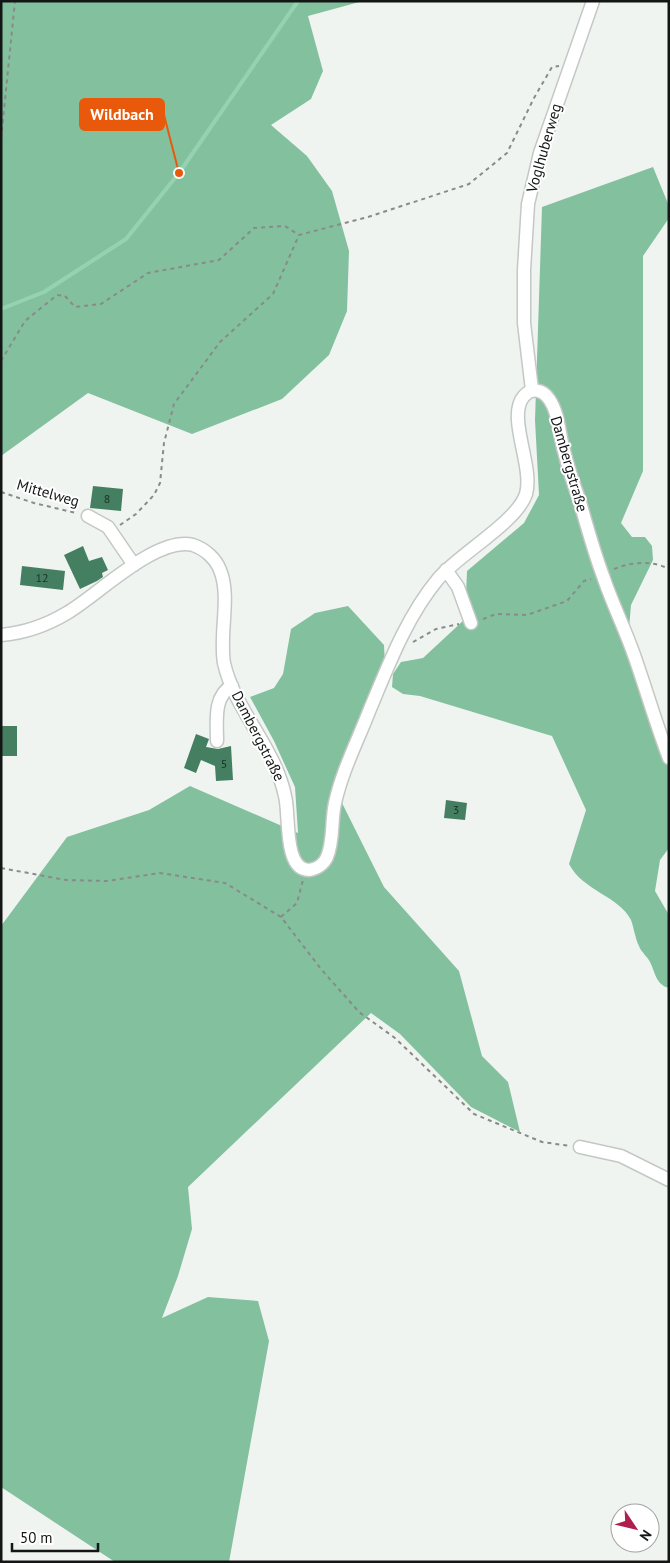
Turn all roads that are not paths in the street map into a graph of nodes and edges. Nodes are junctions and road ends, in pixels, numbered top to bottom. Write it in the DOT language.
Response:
graph roads {
  1 [pos="593,1"];
  2 [pos="532,390"];
  3 [pos="88,516"];
  4 [pos="134,565"];
  5 [pos="446,570"];
  6 [pos="471,623"];
  7 [pos="1,635"];
  8 [pos="232,686"];
  9 [pos="218,741"];
  10 [pos="669,758"];
  11 [pos="580,1147"];
  12 [pos="669,1180"];
  1 -- 2 [label="street, Voglhuberweg"];
  2 -- 5 [label="street"];
  2 -- 10 [label="street, Dambergstraße"];
  3 -- 4 [label="street"];
  4 -- 7 [label="street, Dambergstraße"];
  4 -- 8 [label="street, Dambergstraße"];
  5 -- 6 [label="street"];
  5 -- 8 [label="street, Dambergstraße"];
  8 -- 9 [label="street"];
  11 -- 12 [label="street"];
}
